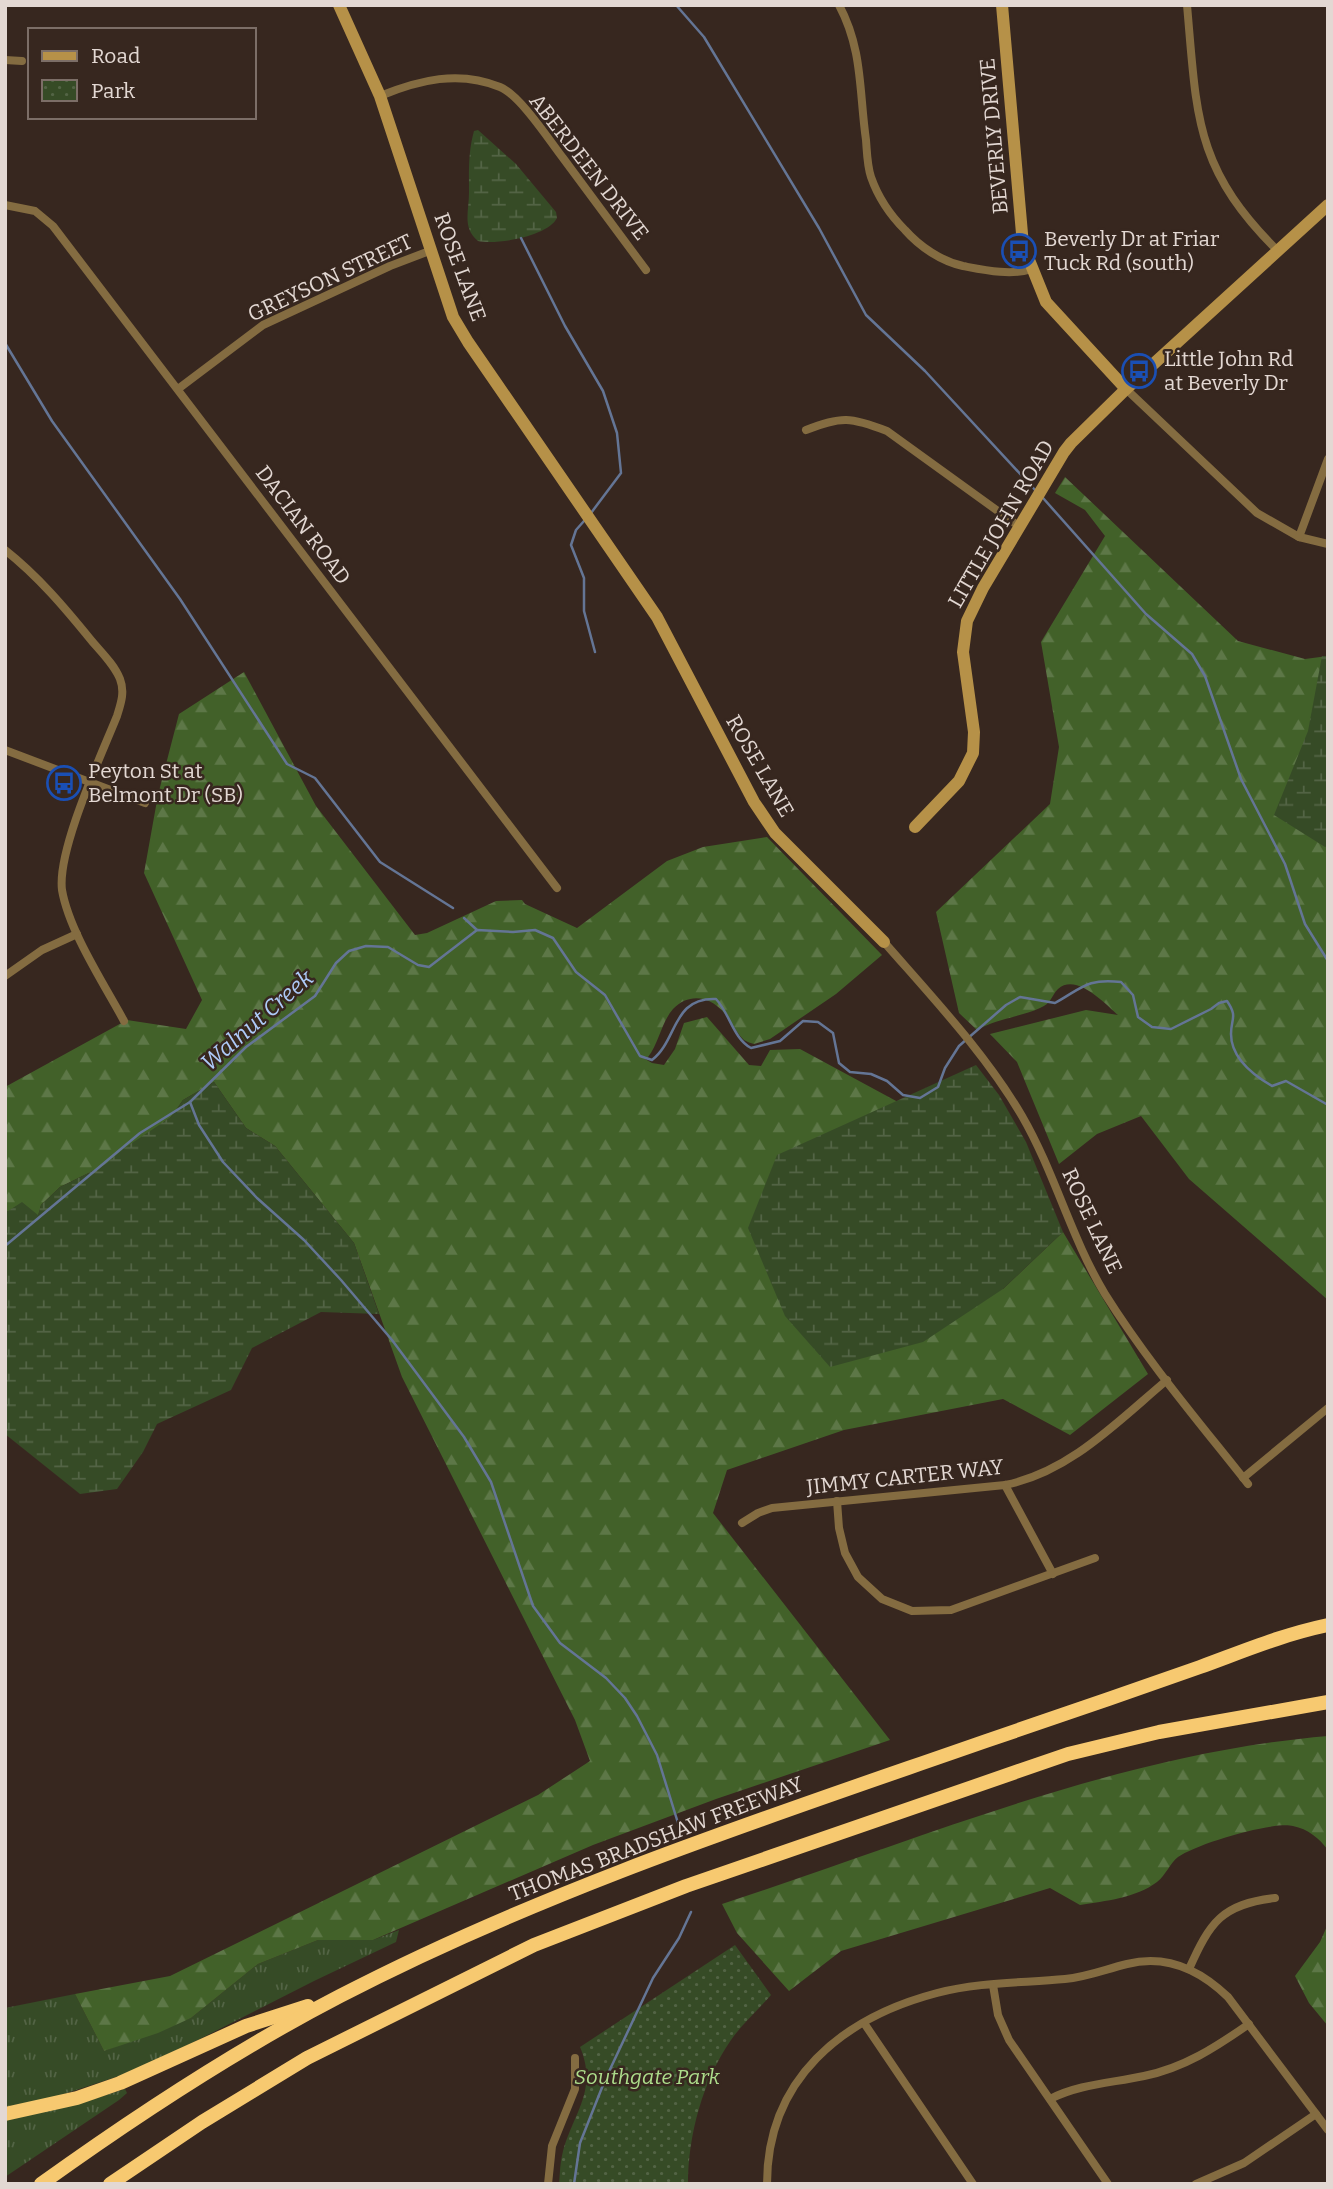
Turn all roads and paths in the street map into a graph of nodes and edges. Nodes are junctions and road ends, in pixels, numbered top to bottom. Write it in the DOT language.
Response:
graph roads {
  1 [pos="339,5"];
  2 [pos="839,5"];
  3 [pos="1002,5"];
  4 [pos="1187,5"];
  5 [pos="5,60"];
  6 [pos="22,61"];
  7 [pos="380,96"];
  8 [pos="5,205"];
  9 [pos="1328,205"];
  10 [pos="432,250"];
  11 [pos="1278,251"];
  12 [pos="1032,269"];
  13 [pos="646,270"];
  14 [pos="178,389"];
  15 [pos="1126,389"];
  16 [pos="806,430"];
  17 [pos="1328,459"];
  18 [pos="1020,527"];
  19 [pos="1299,537"];
  20 [pos="1328,544"];
  21 [pos="5,550"];
  22 [pos="5,750"];
  23 [pos="91,782"];
  24 [pos="145,803"];
  25 [pos="915,827"];
  26 [pos="557,888"];
  27 [pos="77,934"];
  28 [pos="884,942"];
  29 [pos="5,976"];
  30 [pos="124,1021"];
  31 [pos="1167,1380"];
  32 [pos="1328,1408"];
  33 [pos="1005,1485"];
  34 [pos="837,1501"];
  35 [pos="742,1523"];
  36 [pos="1095,1558"];
  37 [pos="1053,1574"];
  38 [pos="1328,1619"];
  39 [pos="1328,1625"];
  40 [pos="1289,1633"];
  41 [pos="1328,1702"];
  42 [pos="1275,1898"];
  43 [pos="1189,1969"];
  44 [pos="993,1985"];
  45 [pos="340,1996"];
  46 [pos="864,2023"];
  47 [pos="1249,2024"];
  48 [pos="575,2058"];
  49 [pos="1050,2099"];
  50 [pos="5,2114"];
  51 [pos="1316,2114"];
  52 [pos="1328,2130"];
  53 [pos="41,2184"];
  54 [pos="110,2184"];
  55 [pos="548,2184"];
  56 [pos="767,2184"];
  57 [pos="973,2184"];
  58 [pos="1108,2184"];
  59 [pos="1196,2184"];
  1 -- 7 [label="street, ROSE LANE"];
  2 -- 12 [label="street"];
  3 -- 12 [label="street, BEVERLY DRIVE"];
  4 -- 11 [label="street"];
  5 -- 6 [label="street"];
  7 -- 10 [label="street, ROSE LANE"];
  7 -- 13 [label="street, ABERDEEN DRIVE"];
  8 -- 14 [label="street, DACIAN ROAD"];
  9 -- 11 [label="street, LITTLE JOHN ROAD"];
  10 -- 14 [label="street, GREYSON STREET"];
  10 -- 28 [label="street, ROSE LANE"];
  11 -- 15 [label="street, LITTLE JOHN ROAD"];
  12 -- 15 [label="street, BEVERLY DRIVE"];
  14 -- 26 [label="street, DACIAN ROAD"];
  15 -- 18 [label="street, LITTLE JOHN ROAD"];
  15 -- 19 [label="street, BEVERLY DRIVE"];
  16 -- 18 [label="street"];
  17 -- 19 [label="street"];
  18 -- 25 [label="street, LITTLE JOHN ROAD"];
  19 -- 20 [label="street, BEVERLY DRIVE"];
  21 -- 23 [label="street"];
  22 -- 23 [label="street"];
  23 -- 24 [label="street"];
  23 -- 27 [label="street"];
  27 -- 29 [label="street"];
  27 -- 30 [label="street"];
  28 -- 31 [label="street, ROSE LANE"];
  31 -- 32 [label="street, ROSE LANE"];
  31 -- 33 [label="street, JIMMY CARTER WAY"];
  33 -- 34 [label="street, JIMMY CARTER WAY"];
  33 -- 37 [label="street"];
  34 -- 35 [label="street, JIMMY CARTER WAY"];
  34 -- 37 [label="street"];
  36 -- 37 [label="street"];
  38 -- 40 [label="highway"];
  39 -- 40 [label="highway, THOMAS BRADSHAW FREEWAY"];
  40 -- 45 [label="highway, THOMAS BRADSHAW FREEWAY"];
  41 -- 54 [label="highway"];
  42 -- 43 [label="street"];
  43 -- 44 [label="street"];
  43 -- 47 [label="street"];
  44 -- 46 [label="street"];
  44 -- 49 [label="street"];
  45 -- 50 [label="highway"];
  45 -- 53 [label="highway, THOMAS BRADSHAW FREEWAY"];
  46 -- 56 [label="street"];
  46 -- 57 [label="street"];
  47 -- 49 [label="street"];
  47 -- 51 [label="street"];
  48 -- 55 [label="street"];
  49 -- 58 [label="street"];
  51 -- 52 [label="street"];
  51 -- 59 [label="street"];
}
